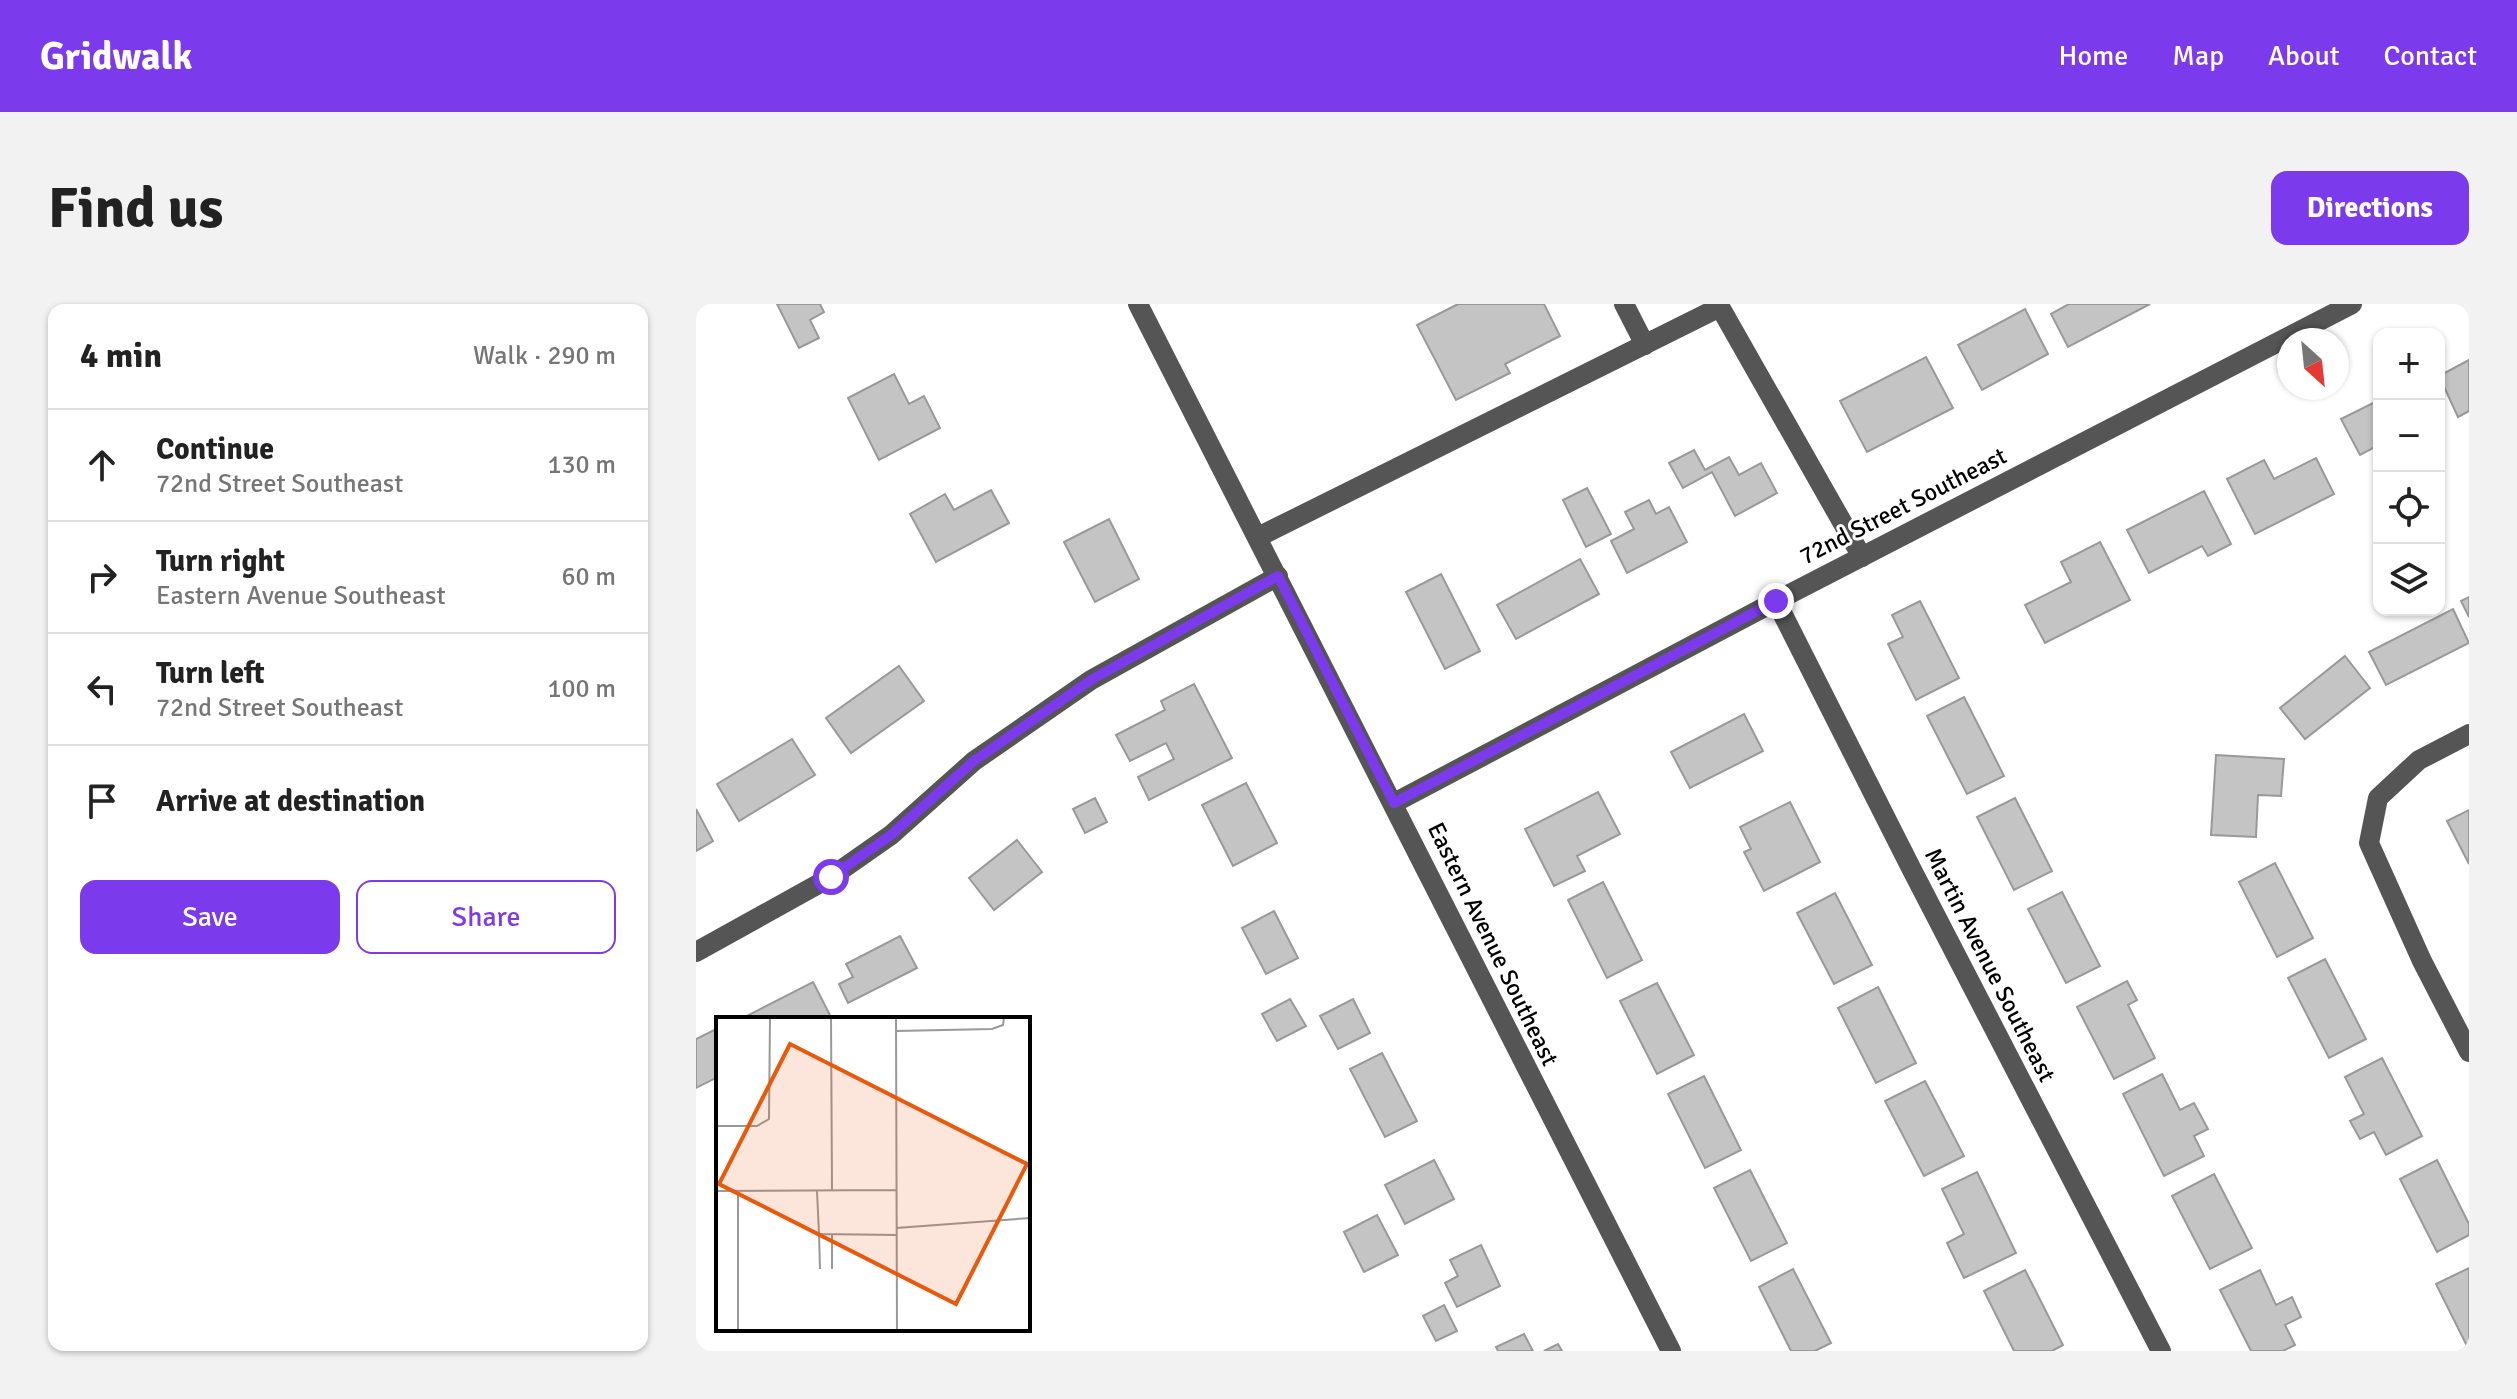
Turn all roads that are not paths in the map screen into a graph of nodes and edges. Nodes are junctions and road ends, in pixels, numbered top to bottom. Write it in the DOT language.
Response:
graph roads {
  1 [pos="1138,304"];
  2 [pos="1624,304"];
  3 [pos="2352,304"];
  4 [pos="1719,305"];
  5 [pos="2330,309"];
  6 [pos="1645,345"];
  7 [pos="1258,537"];
  8 [pos="1862,557"];
  9 [pos="1278,576"];
  10 [pos="1776,601"];
  11 [pos="2469,734"];
  12 [pos="1394,803"];
  13 [pos="696,952"];
  14 [pos="2469,1052"];
  15 [pos="1671,1351"];
  16 [pos="2161,1351"];
  1 -- 7 [label="street, Eastern Avenue Southeast"];
  2 -- 6 [label="street"];
  3 -- 5 [label="street, 72nd Street Southeast"];
  4 -- 6 [label="street"];
  4 -- 8 [label="street"];
  5 -- 8 [label="street, 72nd Street Southeast"];
  6 -- 7 [label="street"];
  7 -- 9 [label="street, Eastern Avenue Southeast"];
  8 -- 10 [label="street, 72nd Street Southeast"];
  9 -- 12 [label="street, Eastern Avenue Southeast"];
  9 -- 13 [label="street"];
  10 -- 12 [label="street, 72nd Street Southeast"];
  10 -- 16 [label="street, Martin Avenue Southeast"];
  11 -- 14 [label="street"];
  12 -- 15 [label="street, Eastern Avenue Southeast"];
}
